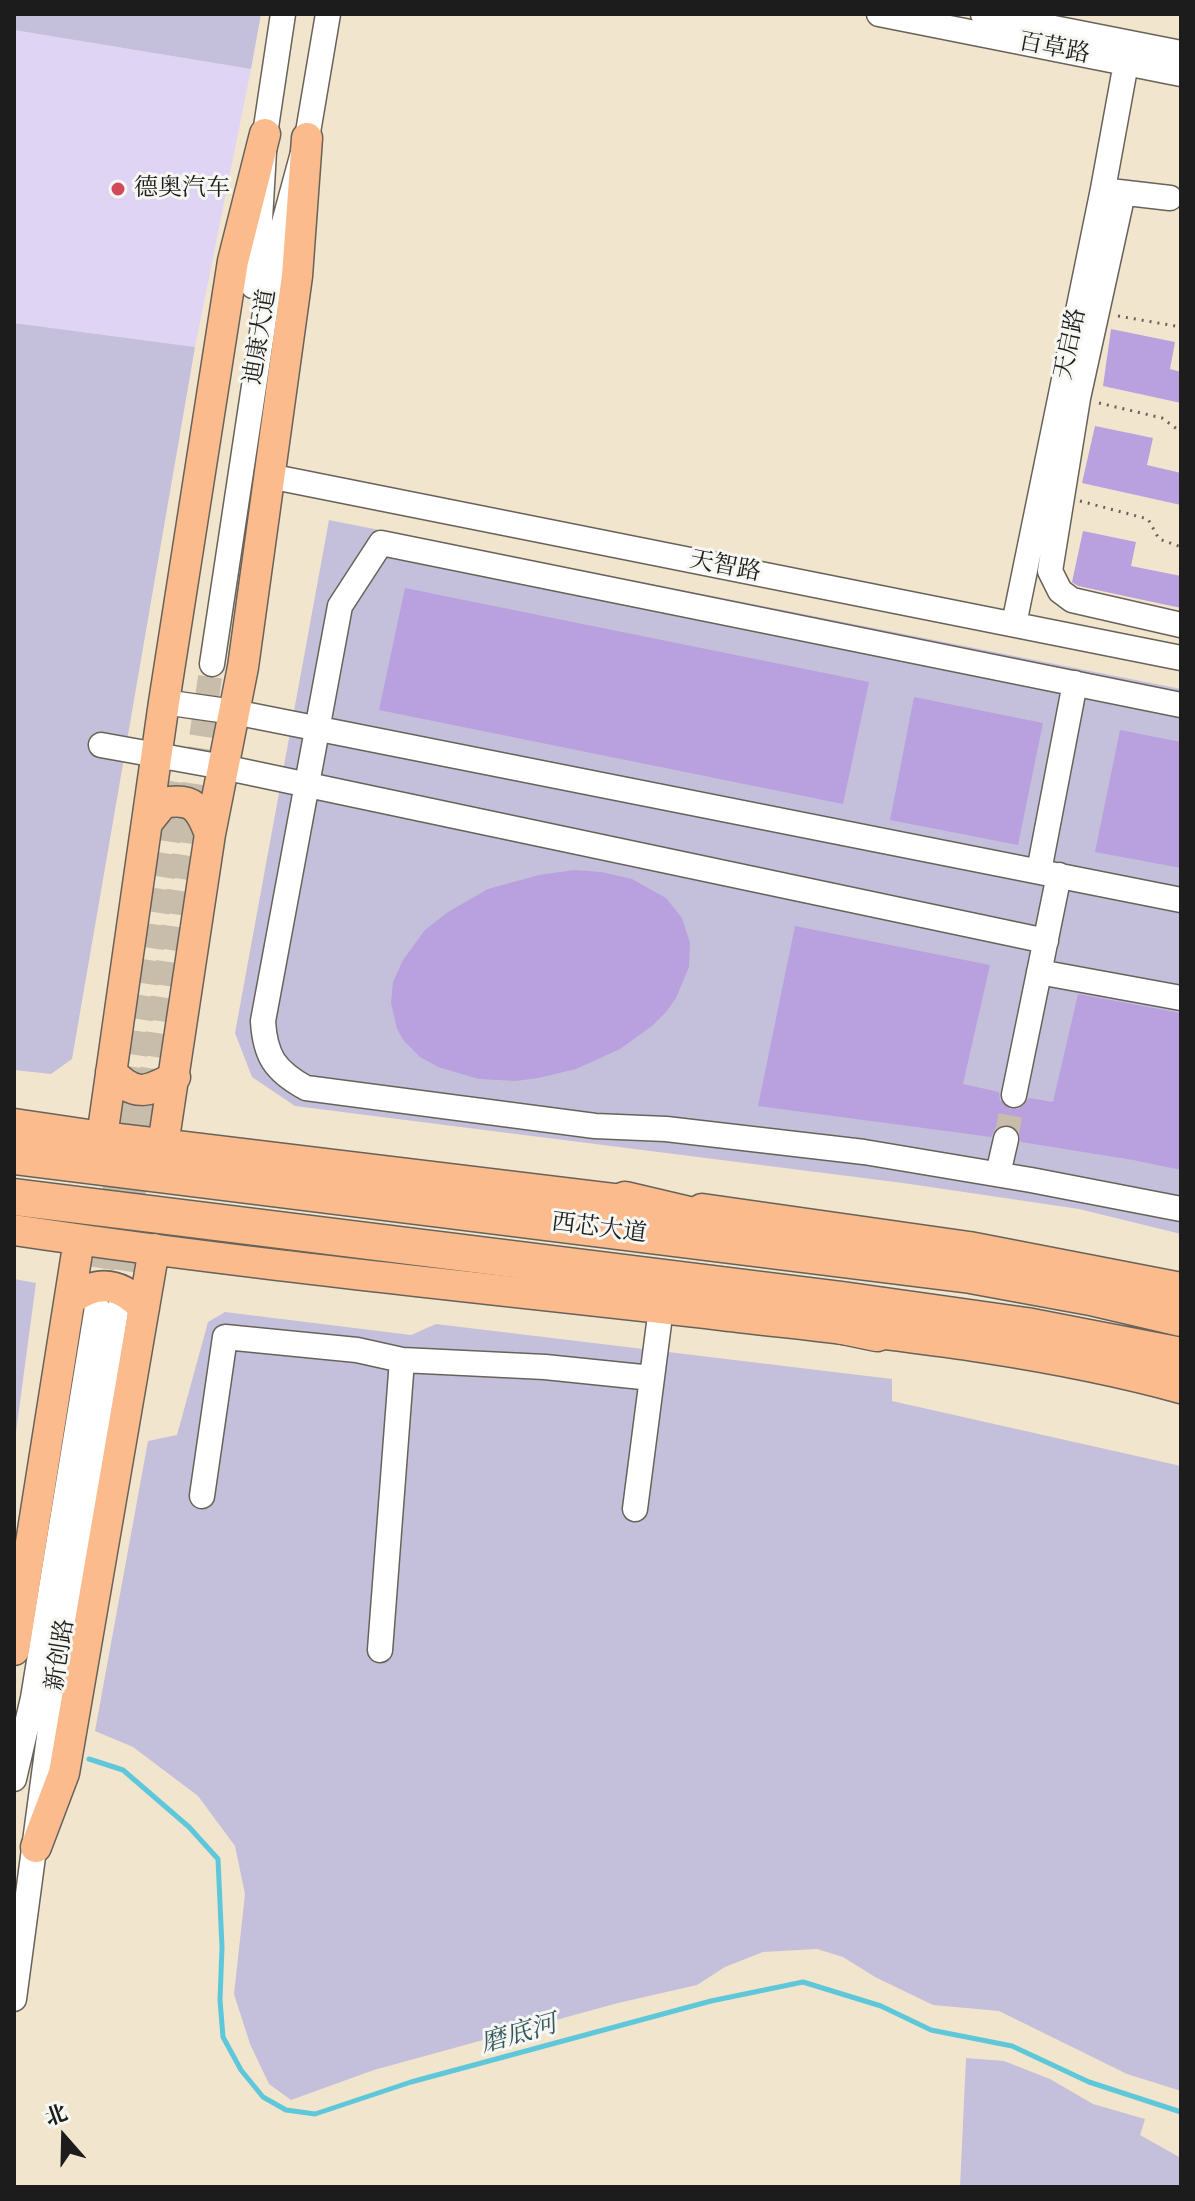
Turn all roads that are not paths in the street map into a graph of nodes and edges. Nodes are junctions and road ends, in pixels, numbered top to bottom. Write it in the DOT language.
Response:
graph roads {
  1 [pos="283,14"];
  2 [pos="328,14"];
  3 [pos="879,14"];
  4 [pos="983,14"];
  5 [pos="1181,53"];
  6 [pos="1126,63"];
  7 [pos="1181,74"];
  8 [pos="265,134"];
  9 [pos="307,138"];
  10 [pos="1113,191"];
  11 [pos="1176,206"];
  12 [pos="269,476"];
  13 [pos="1014,624"];
  14 [pos="1181,625"];
  15 [pos="1181,658"];
  16 [pos="1075,683"];
  17 [pos="164,702"];
  18 [pos="1181,705"];
  19 [pos="234,712"];
  20 [pos="317,729"];
  21 [pos="101,745"];
  22 [pos="157,755"];
  23 [pos="223,767"];
  24 [pos="307,784"];
  25 [pos="147,823"];
  26 [pos="210,834"];
  27 [pos="1049,873"];
  28 [pos="1181,900"];
  29 [pos="1046,941"];
  30 [pos="1039,972"];
  31 [pos="1181,998"];
  32 [pos="111,1072"];
  33 [pos="175,1077"];
  34 [pos="1014,1095"];
  35 [pos="14,1124"];
  36 [pos="102,1137"];
  37 [pos="1006,1139"];
  38 [pos="163,1145"];
  39 [pos="14,1156"];
  40 [pos="998,1174"];
  41 [pos="14,1197"];
  42 [pos="625,1200"];
  43 [pos="1181,1209"];
  44 [pos="14,1230"];
  45 [pos="79,1240"];
  46 [pos="154,1249"];
  47 [pos="514,1258"];
  48 [pos="971,1275"];
  49 [pos="1181,1288"];
  50 [pos="107,1306"];
  51 [pos="661,1308"];
  52 [pos="1181,1318"];
  53 [pos="877,1333"];
  54 [pos="1181,1356"];
  55 [pos="402,1360"];
  56 [pos="652,1378"];
  57 [pos="1181,1388"];
  58 [pos="202,1496"];
  59 [pos="635,1509"];
  60 [pos="14,1650"];
  61 [pos="380,1650"];
  62 [pos="14,1779"];
  63 [pos="36,1847"];
  64 [pos="14,1999"];
  1 -- 8 [label="street, 迪康大道"];
  2 -- 9 [label="street, 迪康大道"];
  3 -- 6 [label="street, 百草路"];
  4 -- 5 [label="street, 百草路"];
  6 -- 7 [label="street, 百草路"];
  6 -- 10 [label="street, 天启路"];
  8 -- 9 [label="street, 迪康大道"];
  8 -- 17 [label="main road"];
  9 -- 12 [label="main road"];
  10 -- 11 [label="street"];
  10 -- 13 [label="street, 天启路"];
  10 -- 14 [label="street"];
  12 -- 13 [label="street, 天智路"];
  12 -- 19 [label="main road"];
  13 -- 15 [label="street, 天智路"];
  16 -- 18 [label="street"];
  16 -- 20 [label="street"];
  16 -- 27 [label="street"];
  17 -- 19 [label="street"];
  17 -- 22 [label="main road"];
  19 -- 20 [label="street"];
  19 -- 23 [label="main road"];
  20 -- 24 [label="street"];
  20 -- 27 [label="street"];
  21 -- 22 [label="street"];
  22 -- 23 [label="street"];
  22 -- 25 [label="main road"];
  23 -- 24 [label="street"];
  23 -- 26 [label="main road"];
  24 -- 29 [label="street"];
  24 -- 40 [label="street"];
  25 -- 26 [label="main road"];
  25 -- 32 [label="main road"];
  26 -- 33 [label="main road"];
  27 -- 28 [label="street"];
  27 -- 29 [label="street"];
  29 -- 30 [label="street"];
  30 -- 31 [label="street"];
  30 -- 34 [label="street"];
  32 -- 33 [label="main road"];
  32 -- 36 [label="main road"];
  33 -- 38 [label="main road"];
  35 -- 36 [label="main road, 西芯大道"];
  36 -- 38 [label="main road, 西芯大道"];
  37 -- 40 [label="street"];
  38 -- 42 [label="main road, 西芯大道"];
  39 -- 48 [label="highway, 西芯大道"];
  40 -- 43 [label="street"];
  41 -- 47 [label="highway, 西芯大道"];
  42 -- 48 [label="highway"];
  42 -- 49 [label="main road, 西芯大道"];
  44 -- 45 [label="main road"];
  45 -- 46 [label="main road"];
  45 -- 50 [label="main road"];
  46 -- 50 [label="main road"];
  46 -- 51 [label="main road"];
  47 -- 53 [label="highway"];
  47 -- 54 [label="highway, 西芯大道"];
  48 -- 52 [label="highway, 西芯大道"];
  50 -- 60 [label="main road"];
  50 -- 62 [label="street, 新创路"];
  50 -- 63 [label="main road"];
  51 -- 53 [label="main road"];
  51 -- 56 [label="street"];
  53 -- 57 [label="main road"];
  55 -- 56 [label="street"];
  55 -- 58 [label="street"];
  55 -- 61 [label="street"];
  56 -- 59 [label="street"];
  63 -- 64 [label="street"];
}
